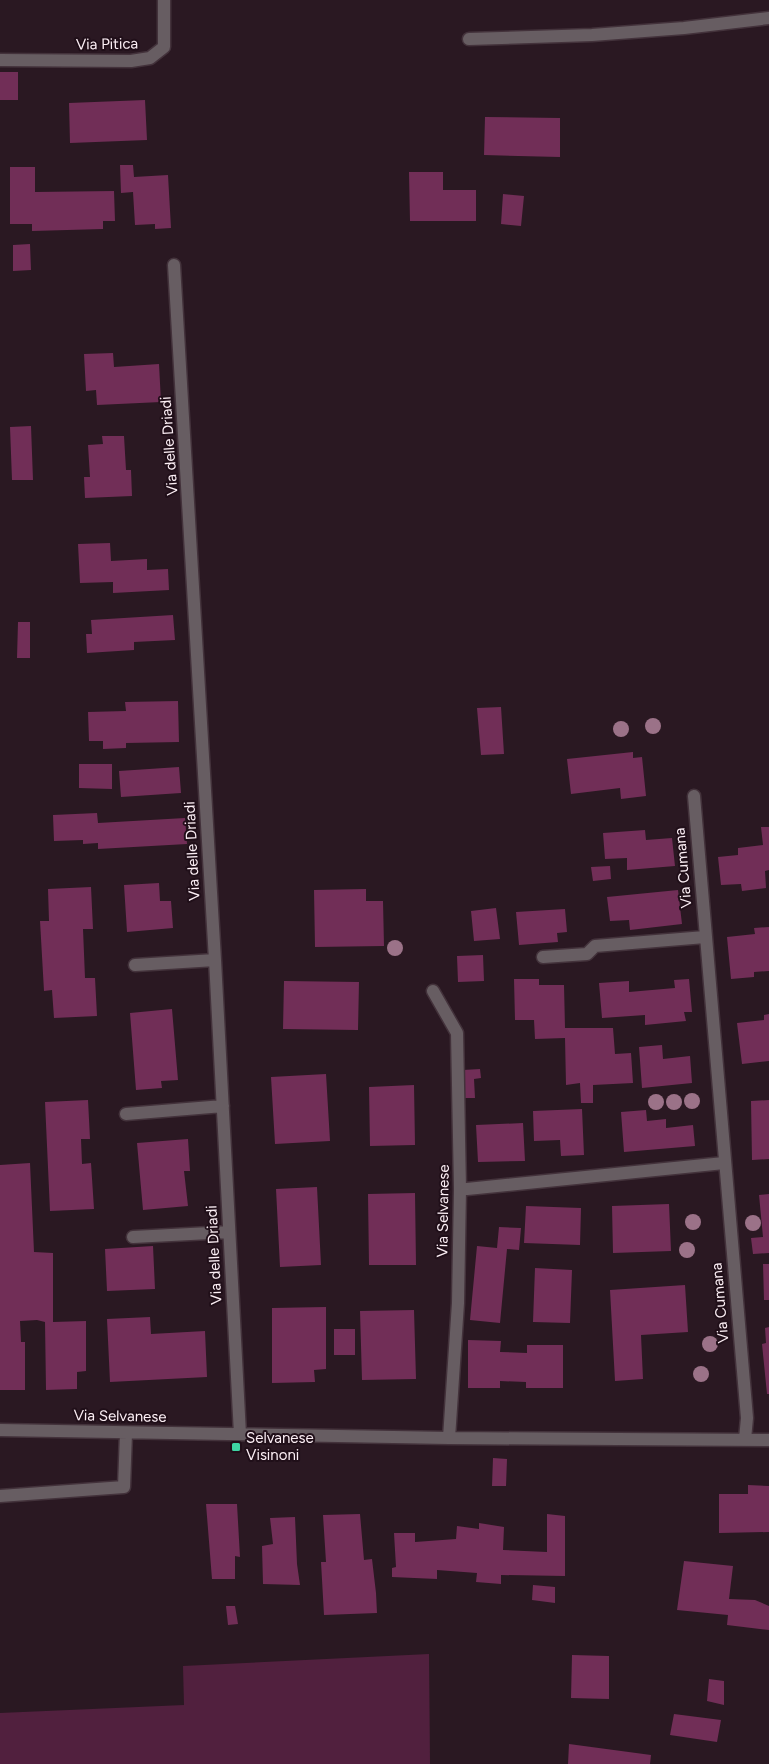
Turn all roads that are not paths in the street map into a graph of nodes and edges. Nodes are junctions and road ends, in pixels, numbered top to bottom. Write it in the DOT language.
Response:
graph roads {
  1 [pos="164,0"];
  2 [pos="769,18"];
  3 [pos="469,39"];
  4 [pos="0,60"];
  5 [pos="174,265"];
  6 [pos="694,796"];
  7 [pos="705,937"];
  8 [pos="543,958"];
  9 [pos="215,960"];
  10 [pos="135,965"];
  11 [pos="433,991"];
  12 [pos="223,1106"];
  13 [pos="126,1114"];
  14 [pos="724,1163"];
  15 [pos="460,1189"];
  16 [pos="229,1232"];
  17 [pos="133,1237"];
  18 [pos="0,1430"];
  19 [pos="126,1433"];
  20 [pos="240,1434"];
  21 [pos="449,1438"];
  22 [pos="745,1439"];
  23 [pos="769,1440"];
  24 [pos="0,1496"];
  1 -- 4 [label="street, Via Pitica"];
  2 -- 3 [label="street"];
  5 -- 9 [label="street, Via delle Driadi"];
  6 -- 7 [label="street, Via Cumana"];
  7 -- 8 [label="street"];
  7 -- 14 [label="street, Via Cumana"];
  9 -- 10 [label="street"];
  9 -- 12 [label="street, Via delle Driadi"];
  11 -- 15 [label="street, Via Selvanese"];
  12 -- 13 [label="street"];
  12 -- 16 [label="street, Via delle Driadi"];
  14 -- 15 [label="street"];
  14 -- 22 [label="street, Via Cumana"];
  15 -- 21 [label="street, Via Selvanese"];
  16 -- 17 [label="street"];
  16 -- 20 [label="street, Via delle Driadi"];
  18 -- 19 [label="street, Via Selvanese"];
  19 -- 20 [label="street, Via Selvanese"];
  19 -- 24 [label="street"];
  20 -- 21 [label="street, Via Selvanese"];
  21 -- 22 [label="street, Via Selvanese"];
  22 -- 23 [label="street, Via Selvanese"];
}
